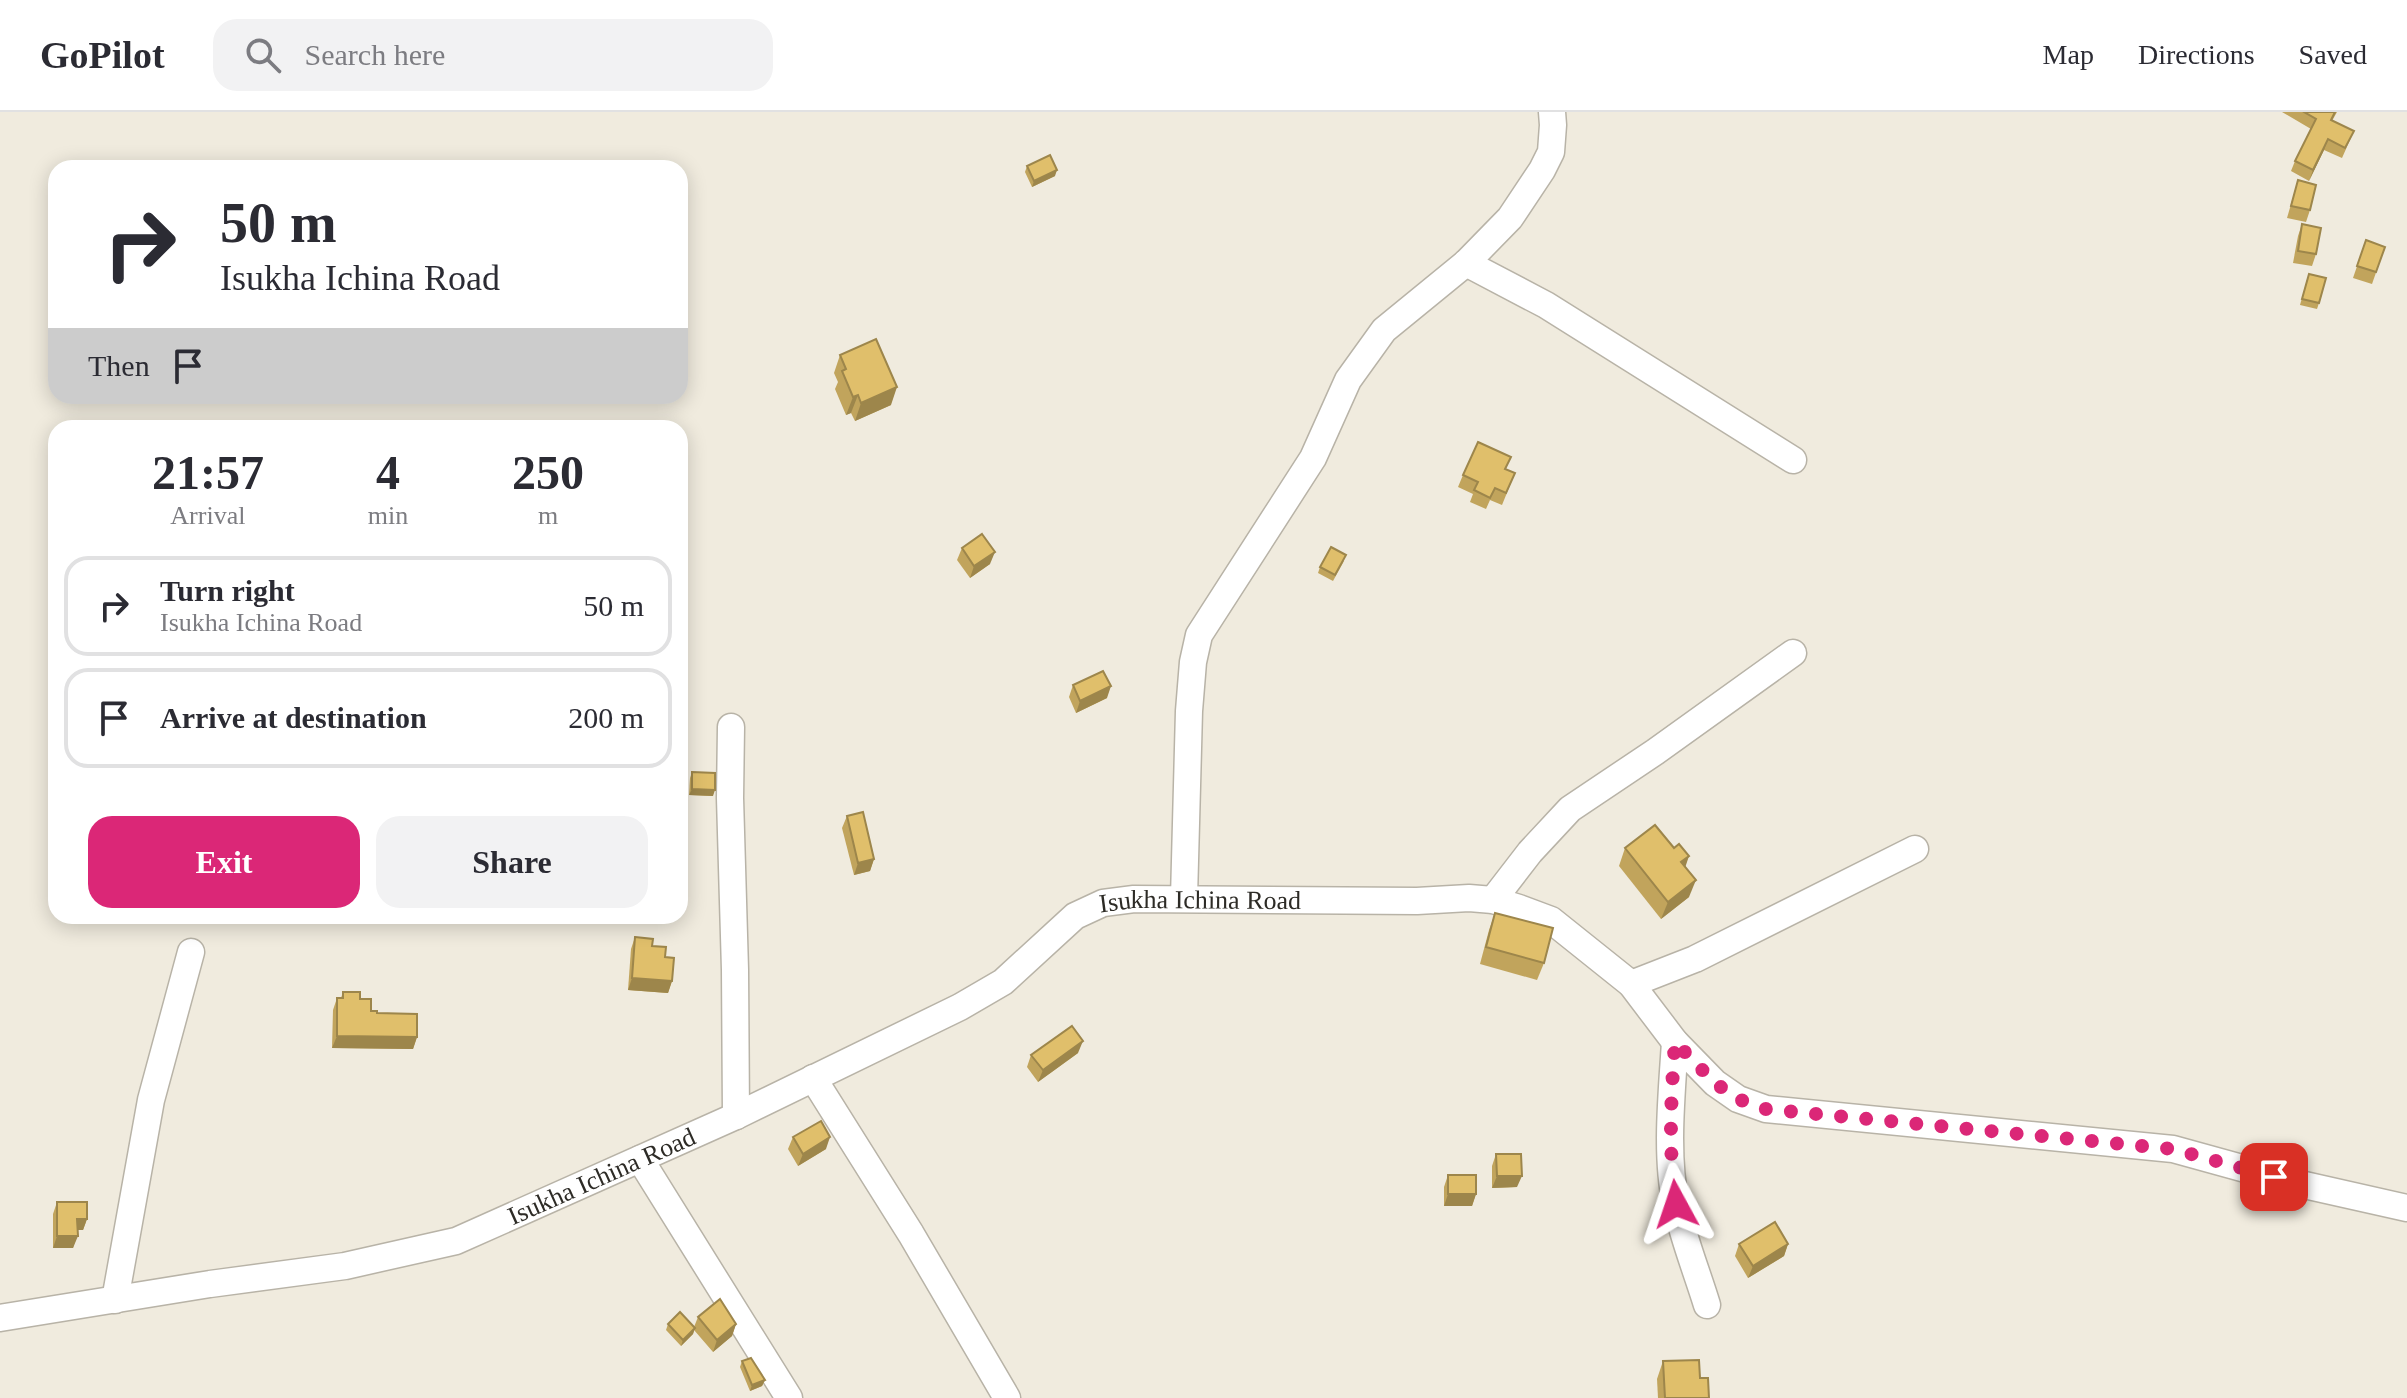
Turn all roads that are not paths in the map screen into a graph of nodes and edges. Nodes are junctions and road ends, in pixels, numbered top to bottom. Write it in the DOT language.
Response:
graph roads {
  1 [pos="1552,112"];
  2 [pos="1466,263"];
  3 [pos="1793,460"];
  4 [pos="1793,653"];
  5 [pos="731,727"];
  6 [pos="1915,849"];
  7 [pos="1184,898"];
  8 [pos="1493,900"];
  9 [pos="191,952"];
  10 [pos="1631,984"];
  11 [pos="1675,1042"];
  12 [pos="813,1078"];
  13 [pos="736,1116"];
  14 [pos="640,1159"];
  15 [pos="2407,1208"];
  16 [pos="115,1300"];
  17 [pos="1707,1305"];
  18 [pos="0,1318"];
  19 [pos="789,1398"];
  20 [pos="1007,1398"];
  1 -- 2 [label="street"];
  2 -- 3 [label="street"];
  2 -- 7 [label="street"];
  4 -- 8 [label="street"];
  5 -- 13 [label="street"];
  6 -- 10 [label="street"];
  7 -- 8 [label="street, Isukha Ichina Road"];
  7 -- 12 [label="street, Isukha Ichina Road"];
  8 -- 10 [label="street, Isukha Ichina Road"];
  9 -- 16 [label="street"];
  10 -- 11 [label="street, Isukha Ichina Road"];
  11 -- 15 [label="street, Isukha Ichina Road"];
  11 -- 17 [label="street"];
  12 -- 13 [label="street, Isukha Ichina Road"];
  12 -- 20 [label="street"];
  13 -- 14 [label="street, Isukha Ichina Road"];
  14 -- 16 [label="street, Isukha Ichina Road"];
  14 -- 19 [label="street"];
  16 -- 18 [label="street, Isukha Ichina Road"];
}
